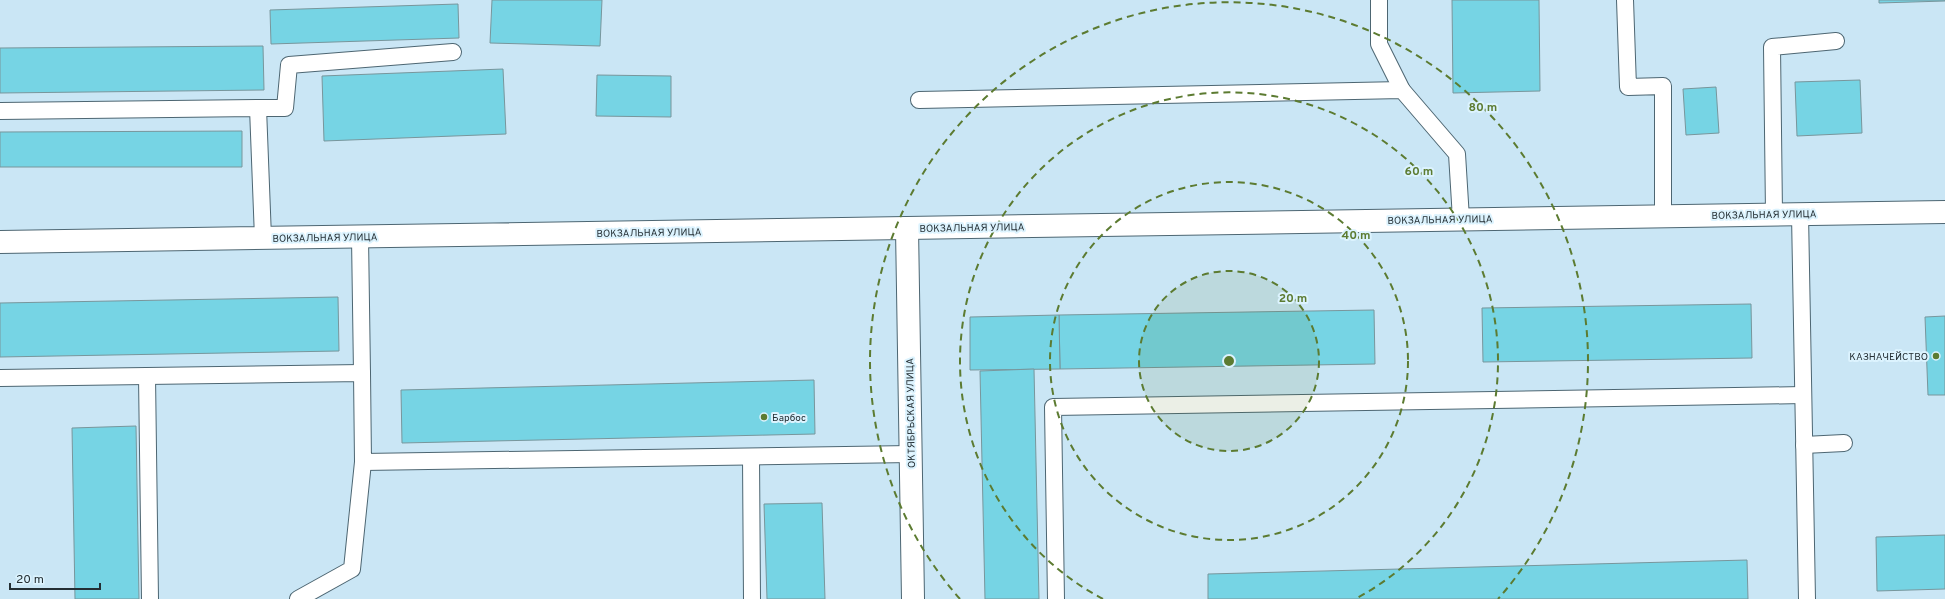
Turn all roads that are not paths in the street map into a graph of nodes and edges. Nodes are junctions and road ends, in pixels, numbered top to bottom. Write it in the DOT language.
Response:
graph roads {
  1 [pos="1379,0"];
  2 [pos="1625,0"];
  3 [pos="1836,41"];
  4 [pos="453,52"];
  5 [pos="1402,90"];
  6 [pos="919,100"];
  7 [pos="258,108"];
  8 [pos="0,112"];
  9 [pos="1945,212"];
  10 [pos="1774,214"];
  11 [pos="1800,214"];
  12 [pos="1663,216"];
  13 [pos="1461,219"];
  14 [pos="907,228"];
  15 [pos="360,237"];
  16 [pos="263,238"];
  17 [pos="0,242"];
  18 [pos="362,373"];
  19 [pos="147,376"];
  20 [pos="0,378"];
  21 [pos="1803,395"];
  22 [pos="1844,443"];
  23 [pos="1804,445"];
  24 [pos="911,454"];
  25 [pos="751,456"];
  26 [pos="363,462"];
  27 [pos="150,599"];
  28 [pos="298,599"];
  29 [pos="752,599"];
  30 [pos="914,599"];
  31 [pos="1056,599"];
  32 [pos="1807,599"];
  1 -- 5 [label="lane"];
  2 -- 12 [label="lane"];
  3 -- 10 [label="lane"];
  4 -- 7 [label="lane"];
  5 -- 6 [label="lane"];
  5 -- 13 [label="lane"];
  7 -- 8 [label="lane"];
  7 -- 16 [label="lane"];
  9 -- 11 [label="main road, ВОКЗАЛЬНАЯ УЛИЦА"];
  10 -- 11 [label="main road, ВОКЗАЛЬНАЯ УЛИЦА"];
  10 -- 12 [label="main road, ВОКЗАЛЬНАЯ УЛИЦА"];
  11 -- 21 [label="lane"];
  12 -- 13 [label="main road, ВОКЗАЛЬНАЯ УЛИЦА"];
  13 -- 14 [label="main road, ВОКЗАЛЬНАЯ УЛИЦА"];
  14 -- 15 [label="main road, ВОКЗАЛЬНАЯ УЛИЦА"];
  14 -- 24 [label="main road, ОКТЯБРЬСКАЯ УЛИЦА"];
  15 -- 16 [label="main road, ВОКЗАЛЬНАЯ УЛИЦА"];
  15 -- 18 [label="lane"];
  16 -- 17 [label="main road, ВОКЗАЛЬНАЯ УЛИЦА"];
  18 -- 19 [label="lane"];
  18 -- 26 [label="lane"];
  19 -- 20 [label="lane"];
  19 -- 27 [label="lane"];
  21 -- 23 [label="lane"];
  21 -- 31 [label="lane"];
  22 -- 23 [label="lane"];
  23 -- 32 [label="lane"];
  24 -- 25 [label="lane"];
  24 -- 30 [label="main road, ОКТЯБРЬСКАЯ УЛИЦА"];
  25 -- 26 [label="lane"];
  25 -- 29 [label="lane"];
  26 -- 28 [label="lane"];
}
